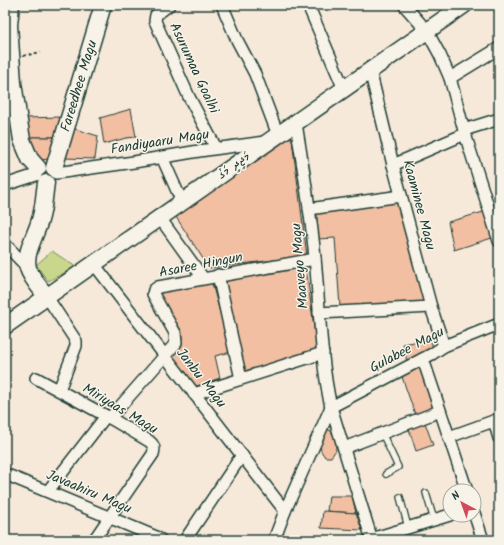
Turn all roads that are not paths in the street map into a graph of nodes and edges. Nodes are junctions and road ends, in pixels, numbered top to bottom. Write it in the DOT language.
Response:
graph roads {
  1 [pos="11,5"];
  2 [pos="103,5"];
  3 [pos="169,5"];
  4 [pos="222,5"];
  5 [pos="308,5"];
  6 [pos="404,5"];
  7 [pos="464,5"];
  8 [pos="7,26"];
  9 [pos="427,31"];
  10 [pos="499,48"];
  11 [pos="370,70"];
  12 [pos="450,78"];
  13 [pos="344,89"];
  14 [pos="499,119"];
  15 [pos="296,123"];
  16 [pos="464,132"];
  17 [pos="274,138"];
  18 [pos="216,148"];
  19 [pos="162,157"];
  20 [pos="393,165"];
  21 [pos="46,173"];
  22 [pos="5,185"];
  23 [pos="401,196"];
  24 [pos="182,202"];
  25 [pos="309,209"];
  26 [pos="160,218"];
  27 [pos="499,241"];
  28 [pos="5,244"];
  29 [pos="112,248"];
  30 [pos="316,259"];
  31 [pos="94,264"];
  32 [pos="28,268"];
  33 [pos="218,275"];
  34 [pos="203,278"];
  35 [pos="47,297"];
  36 [pos="431,308"];
  37 [pos="319,313"];
  38 [pos="499,324"];
  39 [pos="5,326"];
  40 [pos="444,346"];
  41 [pos="323,353"];
  42 [pos="165,356"];
  43 [pos="423,359"];
  44 [pos="36,378"];
  45 [pos="241,379"];
  46 [pos="59,390"];
  47 [pos="194,394"];
  48 [pos="330,407"];
  49 [pos="440,411"];
  50 [pos="108,417"];
  51 [pos="496,420"];
  52 [pos="382,433"];
  53 [pos="449,437"];
  54 [pos="499,438"];
  55 [pos="344,448"];
  56 [pos="242,455"];
  57 [pos="5,474"];
  58 [pos="386,474"];
  59 [pos="464,483"];
  60 [pos="48,491"];
  61 [pos="426,494"];
  62 [pos="400,496"];
  63 [pos="285,511"];
  64 [pos="110,517"];
  65 [pos="442,517"];
  66 [pos="434,520"];
  67 [pos="477,523"];
  68 [pos="408,527"];
  69 [pos="143,536"];
  70 [pos="371,539"];
  71 [pos="94,540"];
  72 [pos="161,540"];
  73 [pos="185,540"];
  74 [pos="274,540"];
  75 [pos="483,540"];
  1 -- 8 [label="street"];
  2 -- 21 [label="street, Fareedhee Magu"];
  3 -- 18 [label="street, Asurumaa Goalhi"];
  4 -- 17 [label="street"];
  5 -- 13 [label="street"];
  6 -- 9 [label="street"];
  7 -- 9 [label="street, މަޖީދީ މަގު"];
  8 -- 21 [label="street"];
  9 -- 11 [label="street, މަޖީދީ މަގު"];
  9 -- 12 [label="street"];
  10 -- 12 [label="street"];
  11 -- 13 [label="street, މަޖީދީ މަގު"];
  11 -- 20 [label="street, Kaaminee Magu"];
  12 -- 16 [label="street"];
  13 -- 15 [label="street, މަޖީދީ މަގު"];
  14 -- 16 [label="street"];
  15 -- 17 [label="street, މަޖީދީ މަގު"];
  15 -- 25 [label="street, Maaveyo Magu"];
  16 -- 20 [label="street"];
  16 -- 27 [label="street"];
  17 -- 18 [label="street, Fandiyaaru Magu"];
  17 -- 24 [label="street, މަޖީދީ މަގު"];
  18 -- 19 [label="street, Fandiyaaru Magu"];
  19 -- 21 [label="street, Fandiyaaru Magu"];
  19 -- 24 [label="street"];
  20 -- 23 [label="street, Kaaminee Magu"];
  21 -- 22 [label="street, Fandiyaaru Magu"];
  21 -- 32 [label="street, Fareedhee Magu"];
  23 -- 25 [label="street"];
  23 -- 36 [label="street, Kaaminee Magu"];
  24 -- 26 [label="street, މަޖީދީ މަގު"];
  24 -- 29 [label="street"];
  25 -- 30 [label="street, Maaveyo Magu"];
  26 -- 31 [label="street, މަޖީދީ މަގު"];
  26 -- 34 [label="street"];
  28 -- 32 [label="street"];
  30 -- 33 [label="street, Asaree Hingun"];
  30 -- 37 [label="street, Maaveyo Magu"];
  31 -- 35 [label="street, މަޖީދީ މަގު"];
  31 -- 42 [label="street, Janbu Magu"];
  32 -- 35 [label="street"];
  33 -- 34 [label="street, Asaree Hingun"];
  33 -- 45 [label="street"];
  34 -- 42 [label="street, Asaree Hingun"];
  35 -- 39 [label="street, މަޖީދީ މަގު"];
  35 -- 46 [label="street"];
  36 -- 37 [label="street"];
  36 -- 40 [label="street, Kaaminee Magu"];
  37 -- 41 [label="street, Maaveyo Magu"];
  38 -- 40 [label="street, Gulabee Magu"];
  40 -- 43 [label="street, Gulabee Magu"];
  41 -- 45 [label="street"];
  41 -- 48 [label="street, Maaveyo Magu"];
  42 -- 47 [label="street, Janbu Magu"];
  42 -- 50 [label="street, Asaree Hingun"];
  43 -- 48 [label="street, Gulabee Magu"];
  43 -- 49 [label="street"];
  44 -- 46 [label="street, Miriyaas Magu"];
  45 -- 47 [label="street"];
  46 -- 50 [label="street, Miriyaas Magu"];
  47 -- 56 [label="street, Janbu Magu"];
  48 -- 55 [label="street, Maaveyo Magu"];
  48 -- 63 [label="street"];
  49 -- 52 [label="street"];
  49 -- 53 [label="street"];
  50 -- 60 [label="street, Asaree Hingun"];
  50 -- 64 [label="street, Miriyaas Magu"];
  51 -- 53 [label="street"];
  51 -- 54 [label="street"];
  52 -- 55 [label="street"];
  52 -- 58 [label="lane"];
  53 -- 59 [label="street"];
  55 -- 70 [label="street, Maaveyo Magu"];
  56 -- 63 [label="street, Janbu Magu"];
  56 -- 73 [label="street"];
  57 -- 60 [label="street, Javaahiru Magu"];
  60 -- 64 [label="street, Javaahiru Magu"];
  61 -- 66 [label="lane"];
  62 -- 68 [label="lane"];
  63 -- 74 [label="street"];
  64 -- 69 [label="street, Javaahiru Magu"];
  64 -- 71 [label="street, Miriyaas Magu"];
  65 -- 66 [label="street"];
  66 -- 68 [label="street"];
  67 -- 75 [label="street"];
  68 -- 70 [label="street"];
  69 -- 72 [label="street, Javaahiru Magu"];
}
